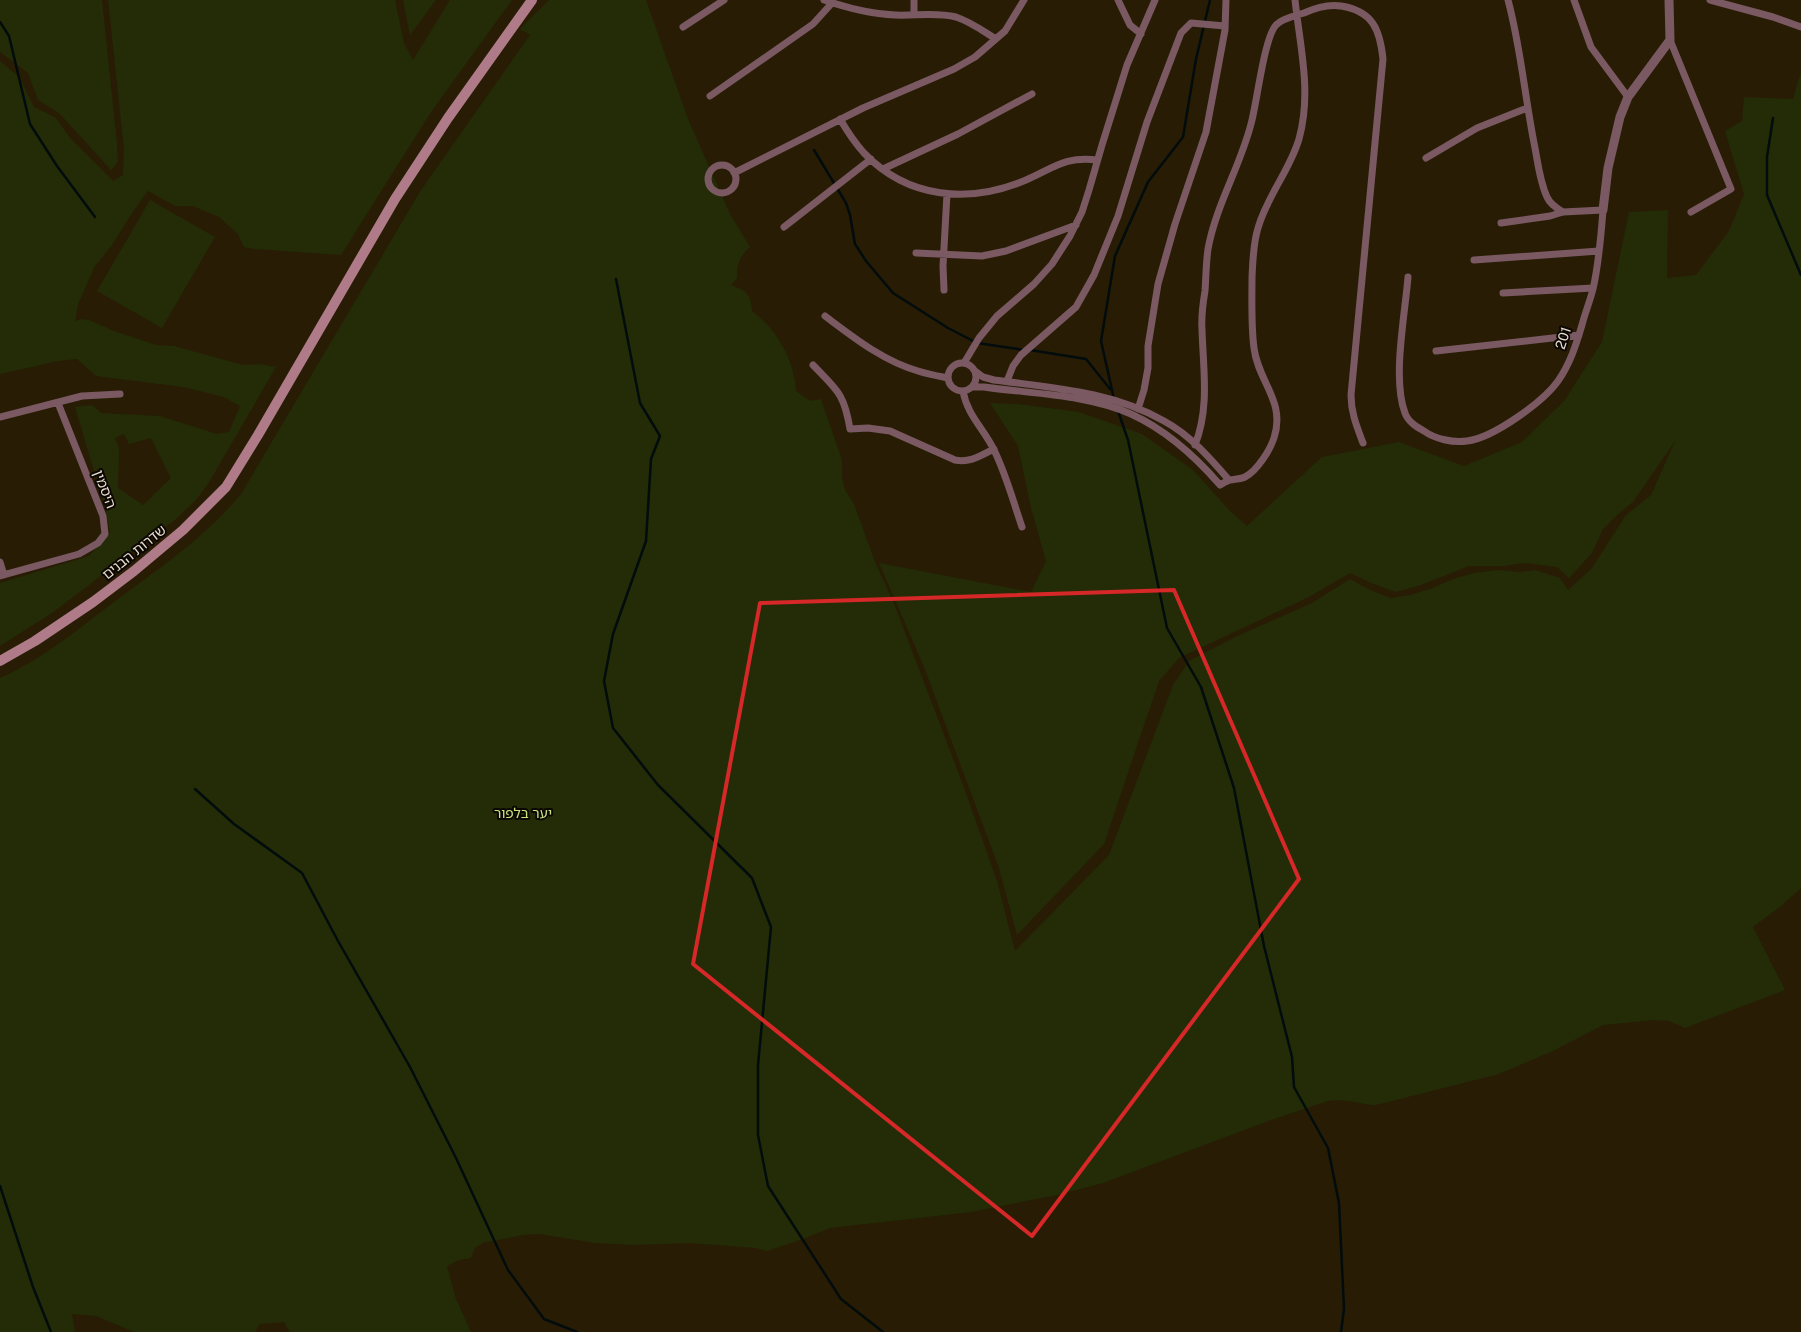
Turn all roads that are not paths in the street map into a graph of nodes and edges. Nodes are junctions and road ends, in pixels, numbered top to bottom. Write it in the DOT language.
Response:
graph roads {
  1 [pos="532,0"];
  2 [pos="824,0"];
  3 [pos="914,0"];
  4 [pos="1024,0"];
  5 [pos="1118,0"];
  6 [pos="1155,0"];
  7 [pos="1226,0"];
  8 [pos="1294,0"];
  9 [pos="1508,0"];
  10 [pos="1574,0"];
  11 [pos="1669,0"];
  12 [pos="1710,0"];
  13 [pos="721,1"];
  14 [pos="832,3"];
  15 [pos="914,15"];
  16 [pos="1296,16"];
  17 [pos="1225,26"];
  18 [pos="1801,27"];
  19 [pos="683,28"];
  20 [pos="1140,34"];
  21 [pos="996,39"];
  22 [pos="1670,40"];
  23 [pos="1032,94"];
  24 [pos="710,96"];
  25 [pos="1628,97"];
  26 [pos="1527,108"];
  27 [pos="840,119"];
  28 [pos="1426,158"];
  29 [pos="871,159"];
  30 [pos="1097,160"];
  31 [pos="884,169"];
  32 [pos="734,173"];
  33 [pos="947,194"];
  34 [pos="1604,210"];
  35 [pos="1563,212"];
  36 [pos="1691,212"];
  37 [pos="1502,223"];
  38 [pos="1076,225"];
  39 [pos="784,227"];
  40 [pos="1599,252"];
  41 [pos="916,253"];
  42 [pos="943,255"];
  43 [pos="1474,260"];
  44 [pos="1408,278"];
  45 [pos="1593,288"];
  46 [pos="944,290"];
  47 [pos="1503,293"];
  48 [pos="825,316"];
  49 [pos="1579,335"];
  50 [pos="1436,351"];
  51 [pos="964,363"];
  52 [pos="813,365"];
  53 [pos="975,371"];
  54 [pos="948,378"];
  55 [pos="1007,381"];
  56 [pos="972,387"];
  57 [pos="964,391"];
  58 [pos="120,394"];
  59 [pos="58,403"];
  60 [pos="1138,409"];
  61 [pos="0,417"];
  62 [pos="1363,443"];
  63 [pos="1195,445"];
  64 [pos="994,449"];
  65 [pos="1229,480"];
  66 [pos="1022,527"];
  67 [pos="0,562"];
  68 [pos="2,575"];
  69 [pos="0,661"];
  1 -- 69 [label="main road, שדרות הבנים"];
  2 -- 14 [label="street"];
  3 -- 15 [label="street"];
  4 -- 21 [label="street"];
  5 -- 20 [label="street"];
  6 -- 20 [label="street"];
  7 -- 17 [label="street"];
  8 -- 16 [label="street"];
  9 -- 26 [label="street"];
  10 -- 25 [label="street"];
  11 -- 22 [label="street"];
  12 -- 18 [label="street"];
  13 -- 19 [label="street"];
  14 -- 15 [label="street"];
  14 -- 24 [label="street"];
  15 -- 21 [label="street"];
  16 -- 62 [label="street"];
  16 -- 63 [label="street"];
  16 -- 65 [label="street"];
  17 -- 55 [label="street"];
  17 -- 60 [label="street"];
  20 -- 30 [label="street"];
  21 -- 27 [label="street"];
  22 -- 25 [label="street, 201"];
  22 -- 36 [label="street"];
  23 -- 31 [label="street"];
  25 -- 34 [label="street, 201"];
  26 -- 28 [label="street"];
  26 -- 35 [label="street"];
  27 -- 29 [label="street"];
  27 -- 32 [label="street"];
  29 -- 31 [label="street"];
  29 -- 39 [label="street"];
  30 -- 33 [label="street"];
  30 -- 38 [label="street"];
  31 -- 33 [label="street"];
  32 -- 32 [label="street"];
  33 -- 42 [label="street"];
  34 -- 35 [label="street"];
  34 -- 40 [label="street, 201"];
  35 -- 37 [label="street"];
  38 -- 42 [label="street"];
  38 -- 51 [label="street"];
  40 -- 43 [label="street"];
  40 -- 45 [label="street, 201"];
  41 -- 42 [label="street"];
  42 -- 46 [label="street"];
  44 -- 49 [label="street, 201"];
  45 -- 47 [label="street"];
  45 -- 49 [label="street, 201"];
  48 -- 54 [label="street"];
  49 -- 50 [label="street"];
  51 -- 53 [label="street"];
  51 -- 54 [label="street"];
  52 -- 64 [label="street"];
  53 -- 55 [label="street"];
  53 -- 56 [label="street"];
  54 -- 57 [label="street"];
  55 -- 60 [label="street"];
  56 -- 57 [label="street"];
  56 -- 65 [label="street"];
  57 -- 64 [label="street"];
  58 -- 59 [label="street"];
  59 -- 61 [label="street"];
  59 -- 68 [label="street, היסמין"];
  60 -- 63 [label="street"];
  63 -- 65 [label="street"];
  64 -- 66 [label="street"];
  67 -- 68 [label="street"];
}
